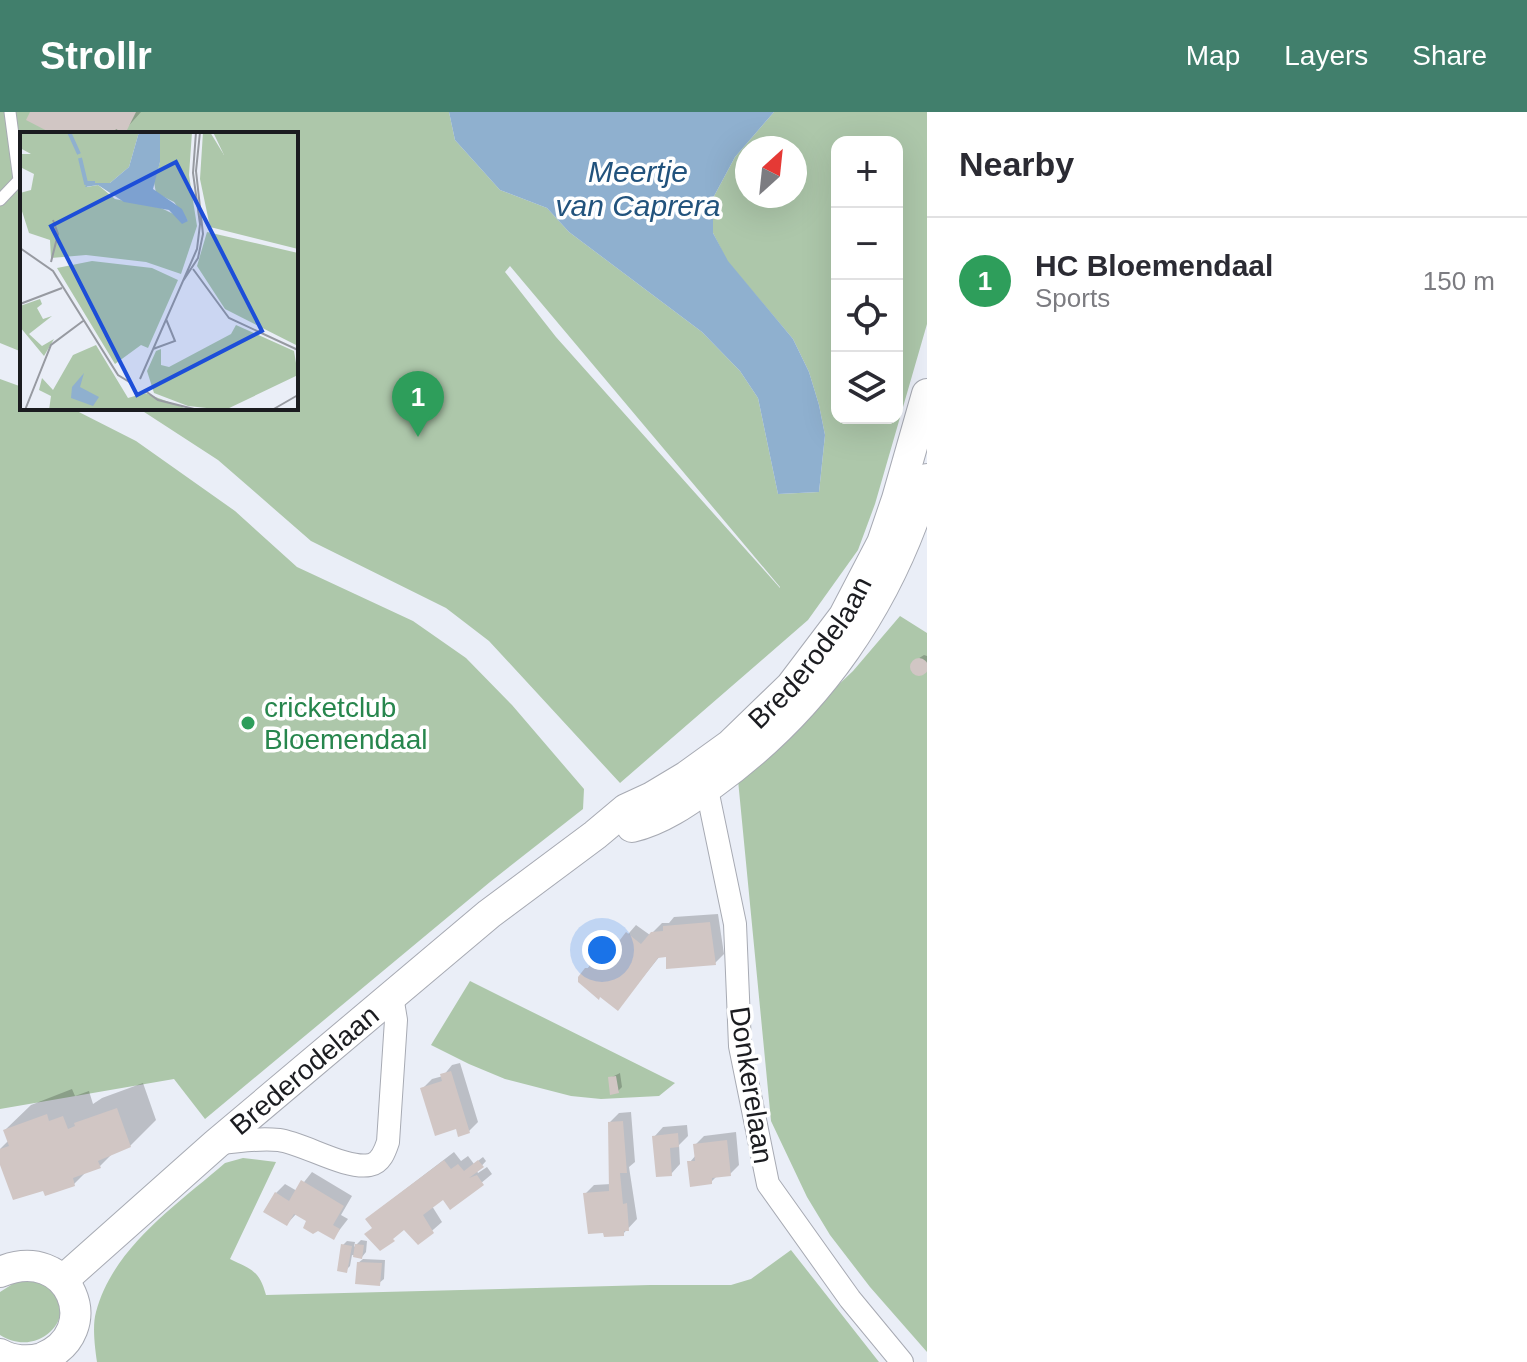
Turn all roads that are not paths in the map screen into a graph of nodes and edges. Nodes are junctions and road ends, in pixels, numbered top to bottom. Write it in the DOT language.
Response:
graph roads {
  1 [pos="10,112"];
  2 [pos="0,200"];
  3 [pos="927,394"];
  4 [pos="927,479"];
  5 [pos="878,577"];
  6 [pos="702,778"];
  7 [pos="392,996"];
  8 [pos="216,1144"];
  9 [pos="0,1271"];
  10 [pos="63,1280"];
  11 [pos="0,1354"];
  12 [pos="57,1358"];
  13 [pos="902,1362"];
  1 -- 2 [label="lane"];
  3 -- 5 [label="street, Brederodelaan"];
  4 -- 5 [label="street, Brederodelaan"];
  5 -- 6 [label="street, Brederodelaan"];
  6 -- 7 [label="street, Brederodelaan"];
  6 -- 13 [label="street, Donkerelaan"];
  7 -- 8 [label="street, Brederodelaan"];
  7 -- 8 [label="street, Brederodelaan"];
  8 -- 10 [label="street, Brederodelaan"];
  9 -- 10 [label="street"];
  10 -- 12 [label="street"];
  11 -- 12 [label="street"];
}
